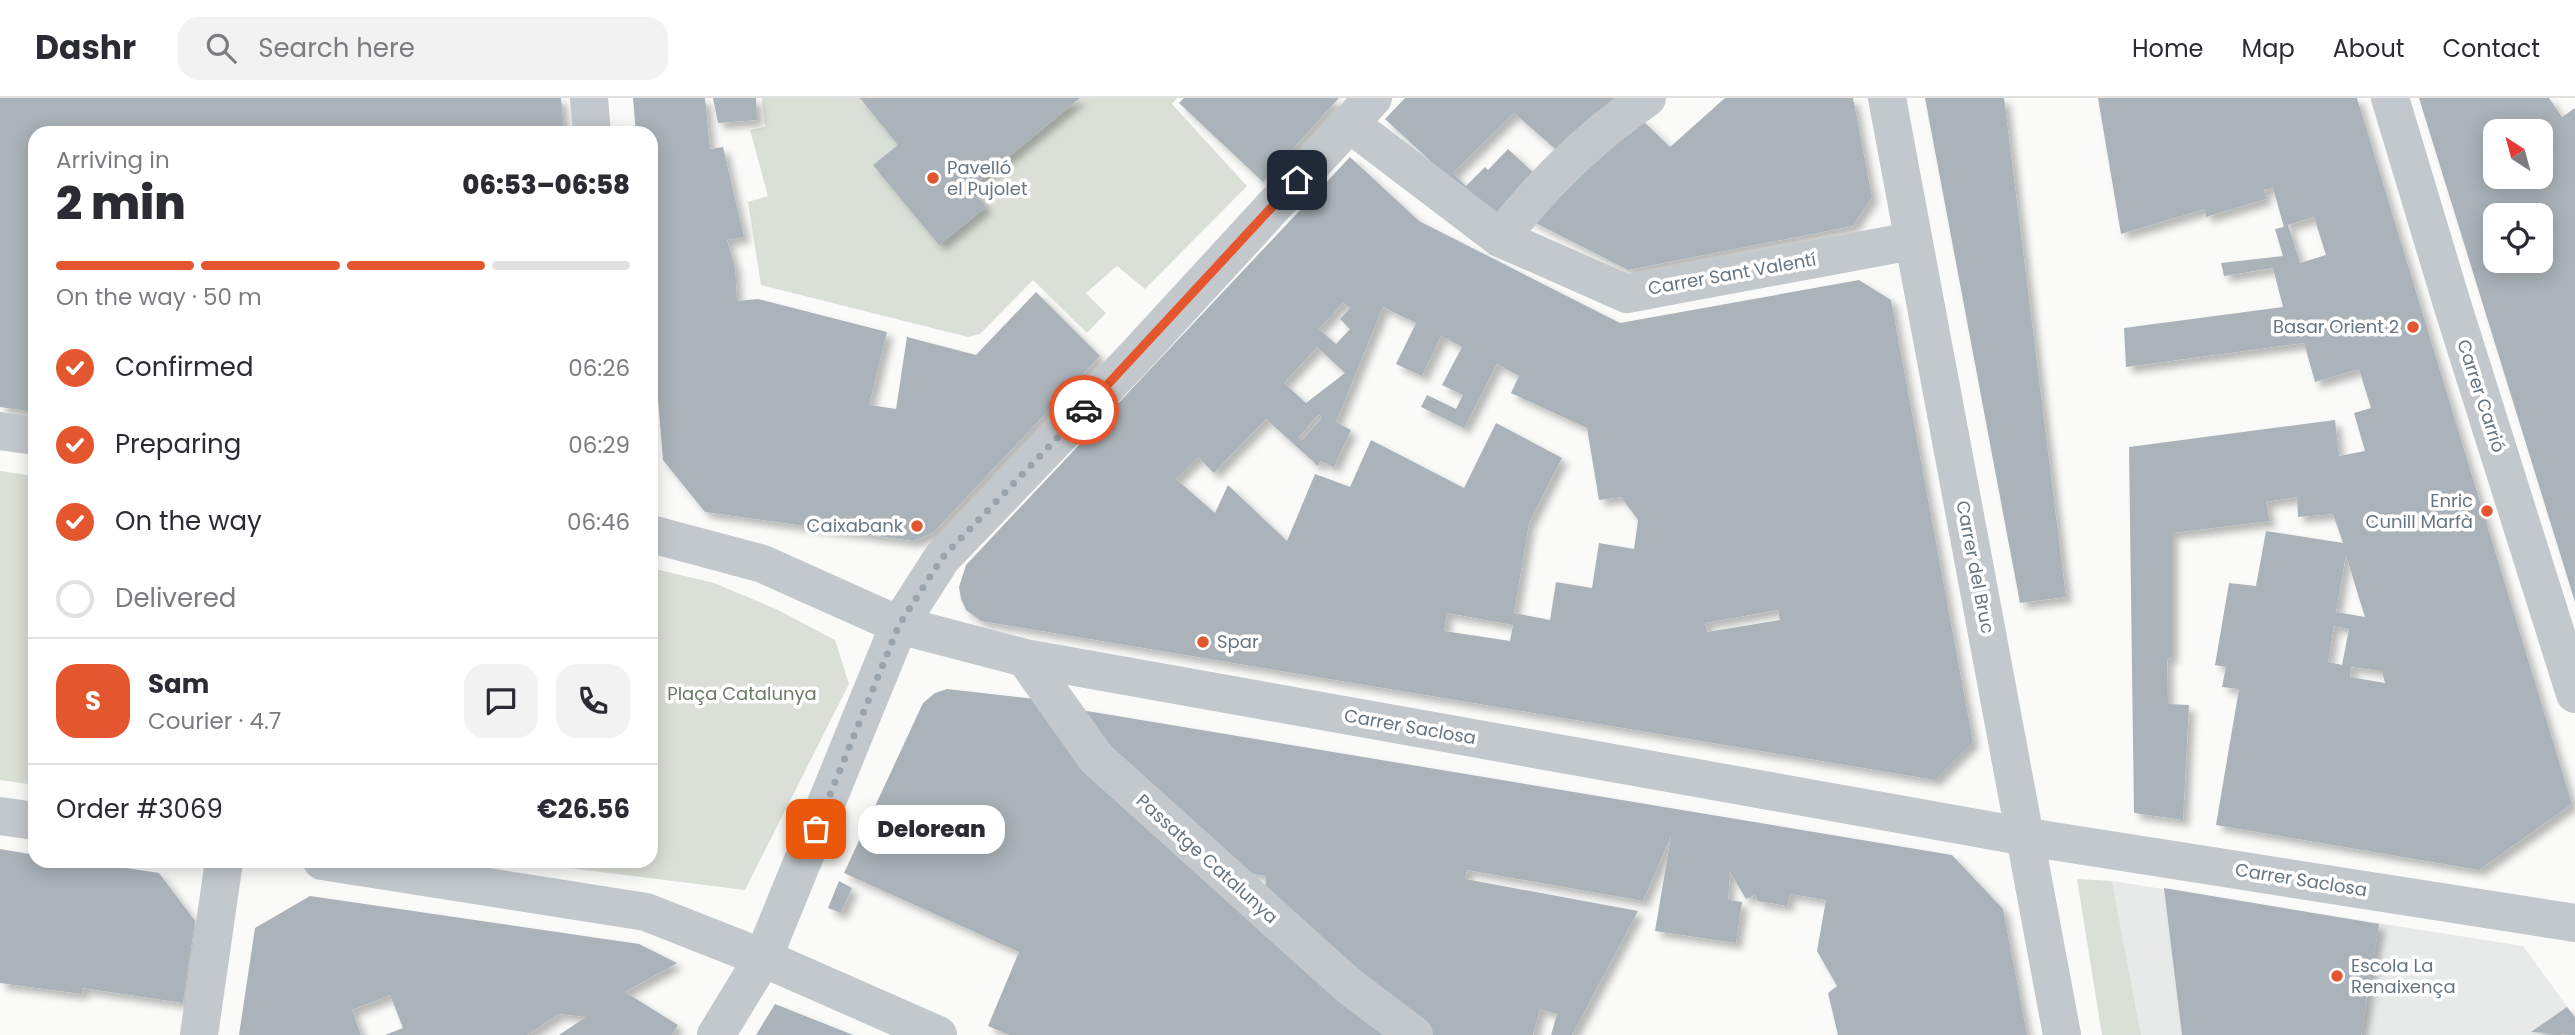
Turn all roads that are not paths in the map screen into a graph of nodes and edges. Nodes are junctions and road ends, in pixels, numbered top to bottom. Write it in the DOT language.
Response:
graph roads {
  1 [pos="589,98"];
  2 [pos="1647,98"];
  3 [pos="1887,98"];
  4 [pos="2390,98"];
  5 [pos="1361,111"];
  6 [pos="591,126"];
  7 [pos="1500,238"];
  8 [pos="1912,241"];
  9 [pos="0,431"];
  10 [pos="28,435"];
  11 [pos="658,536"];
  12 [pos="899,625"];
  13 [pos="1025,658"];
  14 [pos="2575,694"];
  15 [pos="0,816"];
  16 [pos="28,820"];
  17 [pos="2027,837"];
  18 [pos="223,868"];
  19 [pos="366,868"];
  20 [pos="2575,923"];
  21 [pos="763,958"];
  22 [pos="199,1035"];
  23 [pos="716,1035"];
  24 [pos="938,1035"];
  25 [pos="1413,1035"];
  26 [pos="2062,1035"];
  1 -- 6 [label="street"];
  2 -- 7 [label="street"];
  3 -- 8 [label="street, Carrer del Bruc"];
  4 -- 14 [label="street, Carrer Carrió"];
  5 -- 7 [label="street, Carrer Sant Valentí"];
  5 -- 12 [label="street"];
  7 -- 8 [label="street, Carrer Sant Valentí"];
  8 -- 17 [label="street, Carrer del Bruc"];
  9 -- 10 [label="street"];
  11 -- 12 [label="street, Carrer Saclosa"];
  12 -- 13 [label="street, Carrer Saclosa"];
  12 -- 21 [label="street"];
  13 -- 17 [label="street, Carrer Saclosa"];
  13 -- 25 [label="street, Passatge Catalunya"];
  15 -- 16 [label="street"];
  17 -- 20 [label="street, Carrer Saclosa"];
  17 -- 26 [label="street, Carrer del Bruc"];
  18 -- 22 [label="street"];
  19 -- 21 [label="street"];
  21 -- 23 [label="street"];
  21 -- 24 [label="street"];
}
